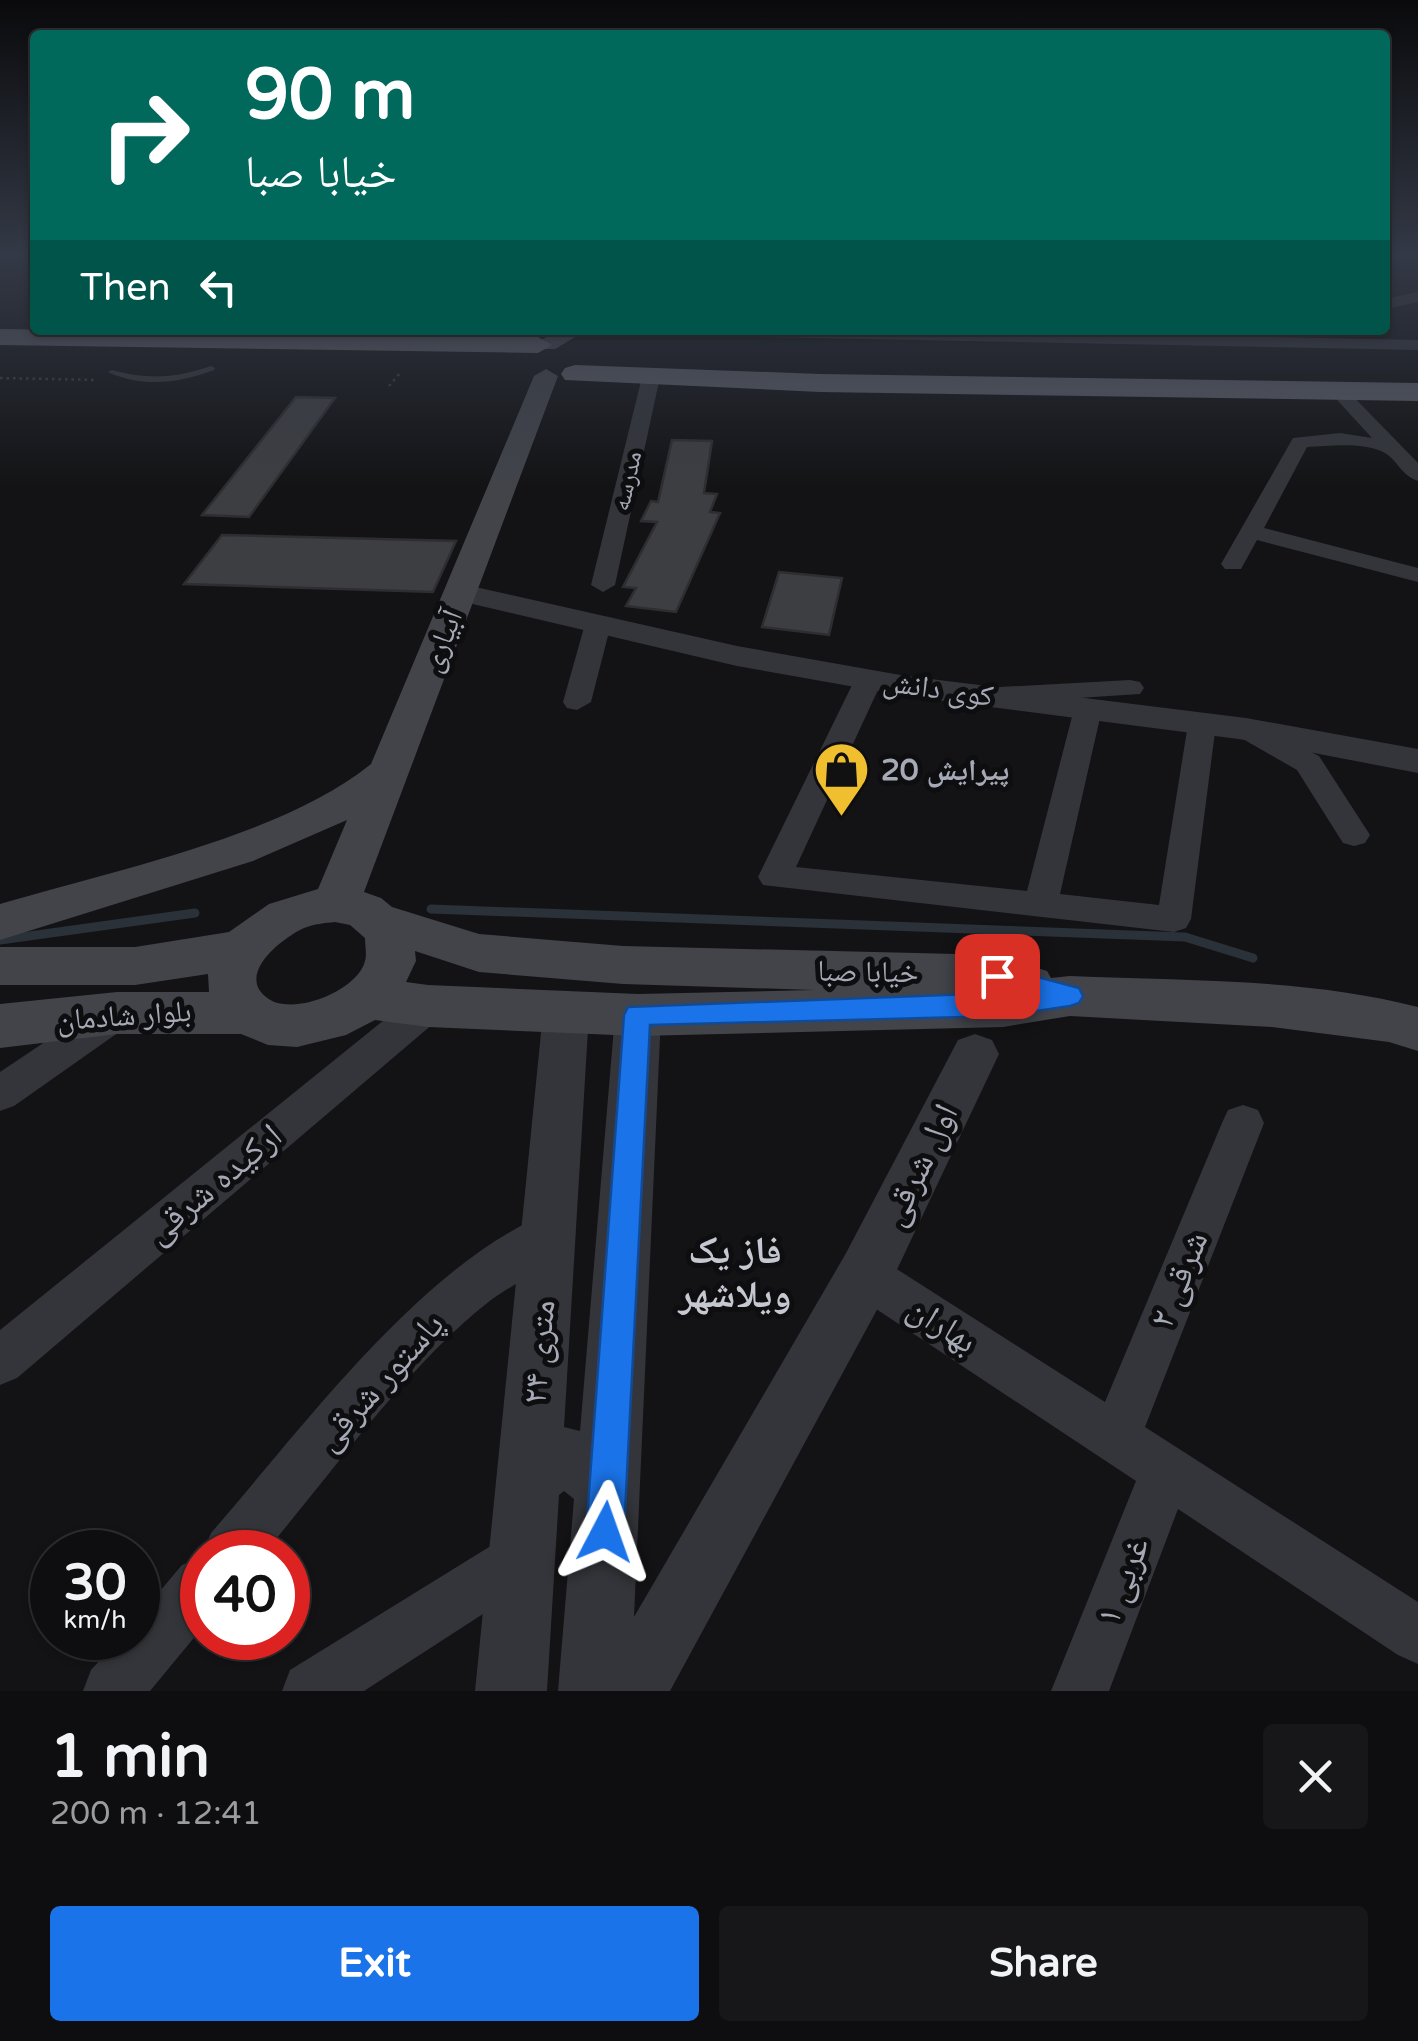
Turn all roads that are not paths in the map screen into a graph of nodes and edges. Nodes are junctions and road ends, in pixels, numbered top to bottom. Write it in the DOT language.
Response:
graph roads {
  1 [pos="79,335"];
  2 [pos="139,335"];
  3 [pos="878,335"];
  4 [pos="0,337"];
  5 [pos="1322,337"];
  6 [pos="1226,343"];
  7 [pos="1418,345"];
  8 [pos="0,346"];
  9 [pos="636,348"];
  10 [pos="0,354"];
  11 [pos="561,355"];
  12 [pos="1418,363"];
  13 [pos="0,364"];
  14 [pos="211,368"];
  15 [pos="287,370"];
  16 [pos="112,372"];
  17 [pos="1418,372"];
  18 [pos="651,376"];
  19 [pos="1418,382"];
  20 [pos="1338,390"];
  21 [pos="1418,392"];
  22 [pos="1392,448"];
  23 [pos="1418,475"];
  24 [pos="1252,532"];
  25 [pos="1233,564"];
  26 [pos="1418,575"];
  27 [pos="603,585"];
  28 [pos="462,593"];
  29 [pos="598,624"];
  30 [pos="869,680"];
  31 [pos="1130,688"];
  32 [pos="980,696"];
  33 [pos="578,702"];
  34 [pos="1088,709"];
  35 [pos="1202,724"];
  36 [pos="1246,730"];
  37 [pos="1418,761"];
  38 [pos="390,769"];
  39 [pos="1354,835"];
  40 [pos="335,905"];
  41 [pos="1040,906"];
  42 [pos="0,922"];
  43 [pos="382,922"];
  44 [pos="244,948"];
  45 [pos="0,966"];
  46 [pos="1070,996"];
  47 [pos="366,998"];
  48 [pos="428,1006"];
  49 [pos="566,1012"];
  50 [pos="117,1013"];
  51 [pos="248,1013"];
  52 [pos="638,1015"];
  53 [pos="0,1026"];
  54 [pos="1418,1029"];
  55 [pos="975,1054"];
  56 [pos="0,1094"];
  57 [pos="1243,1123"];
  58 [pos="551,1232"];
  59 [pos="865,1275"];
  60 [pos="0,1361"];
  61 [pos="1115,1438"];
  62 [pos="1166,1471"];
  63 [pos="528,1478"];
  64 [pos="608,1492"];
  65 [pos="249,1530"];
  66 [pos="522,1558"];
  67 [pos="180,1611"];
  68 [pos="1418,1635"];
  69 [pos="112,1691"];
  70 [pos="310,1691"];
  71 [pos="510,1691"];
  72 [pos="594,1691"];
  73 [pos="632,1691"];
  74 [pos="1080,1691"];
  1 -- 4 [label="highway"];
  2 -- 11 [label="highway"];
  3 -- 6 [label="street"];
  5 -- 6 [label="street"];
  5 -- 7 [label="street"];
  6 -- 9 [label="highway"];
  6 -- 12 [label="highway"];
  8 -- 11 [label="highway"];
  10 -- 11 [label="highway"];
  11 -- 17 [label="highway"];
  11 -- 18 [label="highway"];
  11 -- 19 [label="highway"];
  11 -- 28 [label="main road, آبیاری"];
  13 -- 14 [label="highway"];
  14 -- 15 [label="highway"];
  14 -- 16 [label="lane"];
  18 -- 20 [label="highway"];
  18 -- 27 [label="street, مدرسه"];
  20 -- 21 [label="highway"];
  20 -- 22 [label="street"];
  22 -- 23 [label="street"];
  22 -- 24 [label="street"];
  24 -- 25 [label="street"];
  24 -- 26 [label="street"];
  28 -- 29 [label="street, کوی دانش"];
  28 -- 38 [label="main road, آبیاری"];
  29 -- 30 [label="street, کوی دانش"];
  29 -- 33 [label="street"];
  30 -- 32 [label="street, کوی دانش"];
  30 -- 41 [label="street"];
  31 -- 32 [label="street"];
  32 -- 34 [label="street, کوی دانش"];
  34 -- 35 [label="street, کوی دانش"];
  34 -- 41 [label="street"];
  35 -- 36 [label="street, کوی دانش"];
  35 -- 41 [label="street"];
  36 -- 37 [label="street, کوی دانش"];
  36 -- 39 [label="street"];
  38 -- 40 [label="main road, آبیاری"];
  38 -- 42 [label="main road"];
  40 -- 43 [label="main road"];
  40 -- 44 [label="main road"];
  43 -- 46 [label="main road, خیابا صبا"];
  43 -- 47 [label="main road"];
  44 -- 45 [label="main road, بلوار شادمان"];
  44 -- 51 [label="main road"];
  46 -- 52 [label="main road, خیابا صبا"];
  46 -- 54 [label="main road"];
  47 -- 48 [label="main road, خیابا صبا"];
  47 -- 51 [label="main road"];
  48 -- 49 [label="main road, خیابا صبا"];
  48 -- 60 [label="street, ارکیده شرقی"];
  49 -- 52 [label="main road, خیابا صبا"];
  49 -- 58 [label="street, ۲۴ متری"];
  50 -- 51 [label="main road, بلوار شادمان"];
  50 -- 53 [label="main road, بلوار شادمان"];
  50 -- 56 [label="street"];
  52 -- 64 [label="street"];
  55 -- 59 [label="street, اول شرقی"];
  57 -- 61 [label="street, ۲ شرقی"];
  58 -- 63 [label="street, ۲۴ متری"];
  58 -- 65 [label="street, پاستور شرقی"];
  59 -- 61 [label="street, بهاران"];
  59 -- 73 [label="street"];
  61 -- 62 [label="street, بهاران"];
  62 -- 68 [label="street, بهاران"];
  62 -- 74 [label="street, ۱ غربی"];
  63 -- 64 [label="street"];
  63 -- 66 [label="street, ۲۴ متری"];
  64 -- 72 [label="street"];
  66 -- 70 [label="street"];
  66 -- 71 [label="street, ۲۴ متری"];
  67 -- 69 [label="street"];
}
